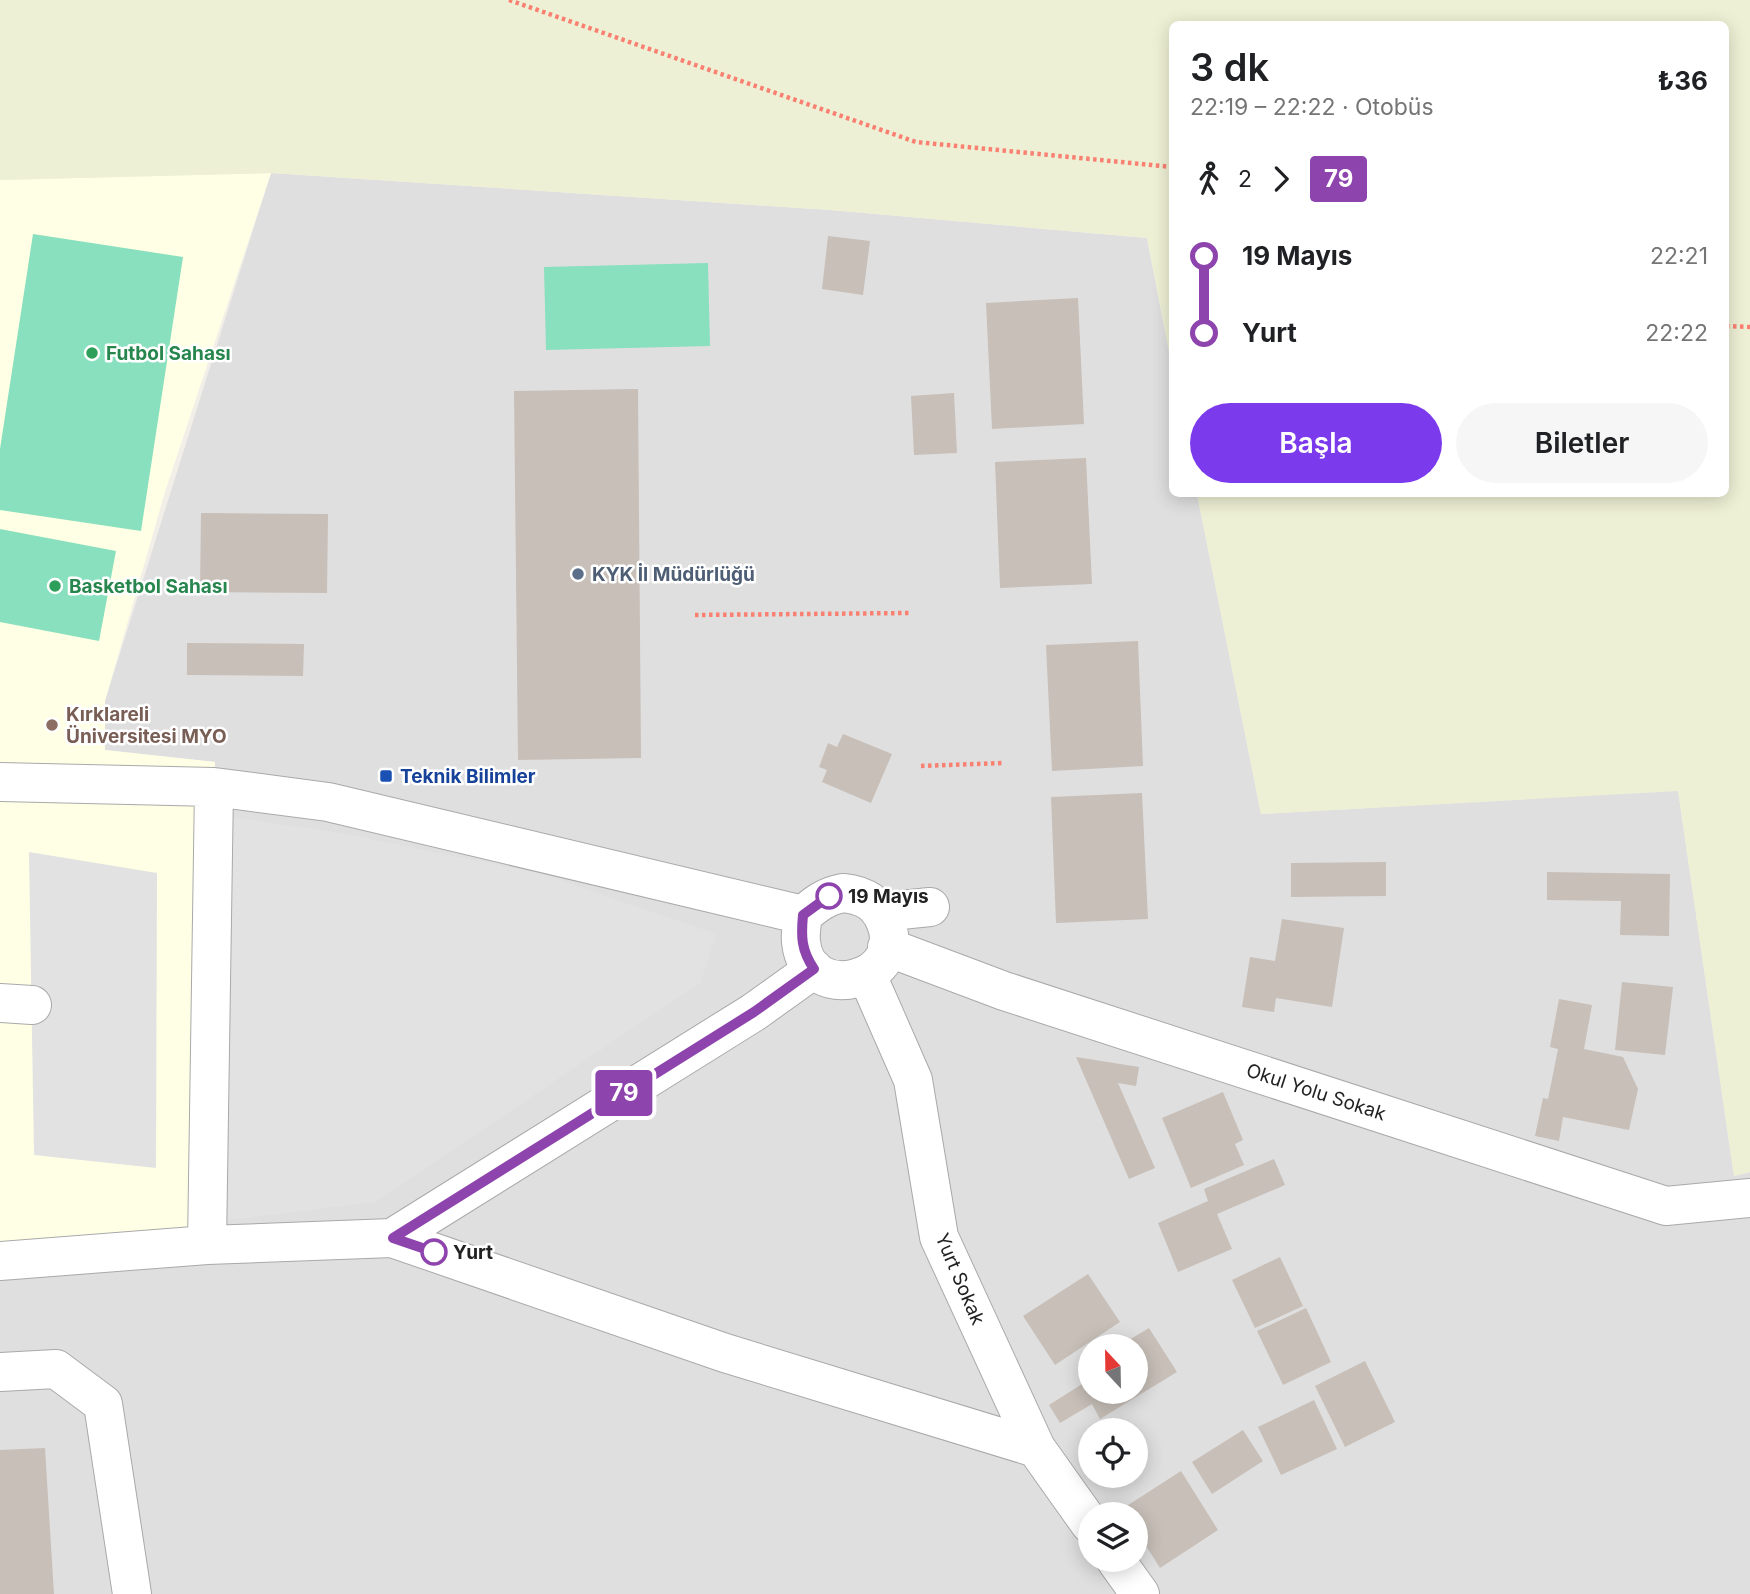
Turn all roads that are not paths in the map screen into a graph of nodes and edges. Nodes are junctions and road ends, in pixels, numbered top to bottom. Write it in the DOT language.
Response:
graph roads {
  1 [pos="0,782"];
  2 [pos="214,787"];
  3 [pos="930,907"];
  4 [pos="803,915"];
  5 [pos="879,945"];
  6 [pos="814,969"];
  7 [pos="1750,1198"];
  8 [pos="393,1238"];
  9 [pos="207,1245"];
  10 [pos="0,1261"];
  11 [pos="0,1372"];
  12 [pos="1035,1448"];
  13 [pos="1078,1507"];
  14 [pos="1124,1572"];
  15 [pos="132,1594"];
  16 [pos="1140,1594"];
  1 -- 2 [label="street"];
  2 -- 4 [label="street"];
  2 -- 9 [label="street"];
  3 -- 5 [label="street"];
  4 -- 5 [label="street"];
  4 -- 6 [label="street"];
  5 -- 6 [label="street"];
  5 -- 7 [label="street, Okul Yolu Sokak"];
  5 -- 12 [label="street, Yurt Sokak"];
  6 -- 8 [label="street"];
  8 -- 9 [label="street"];
  8 -- 12 [label="street"];
  9 -- 10 [label="street"];
  11 -- 15 [label="street"];
  12 -- 13 [label="street, Yurt Sokak"];
  14 -- 16 [label="street"];
}
